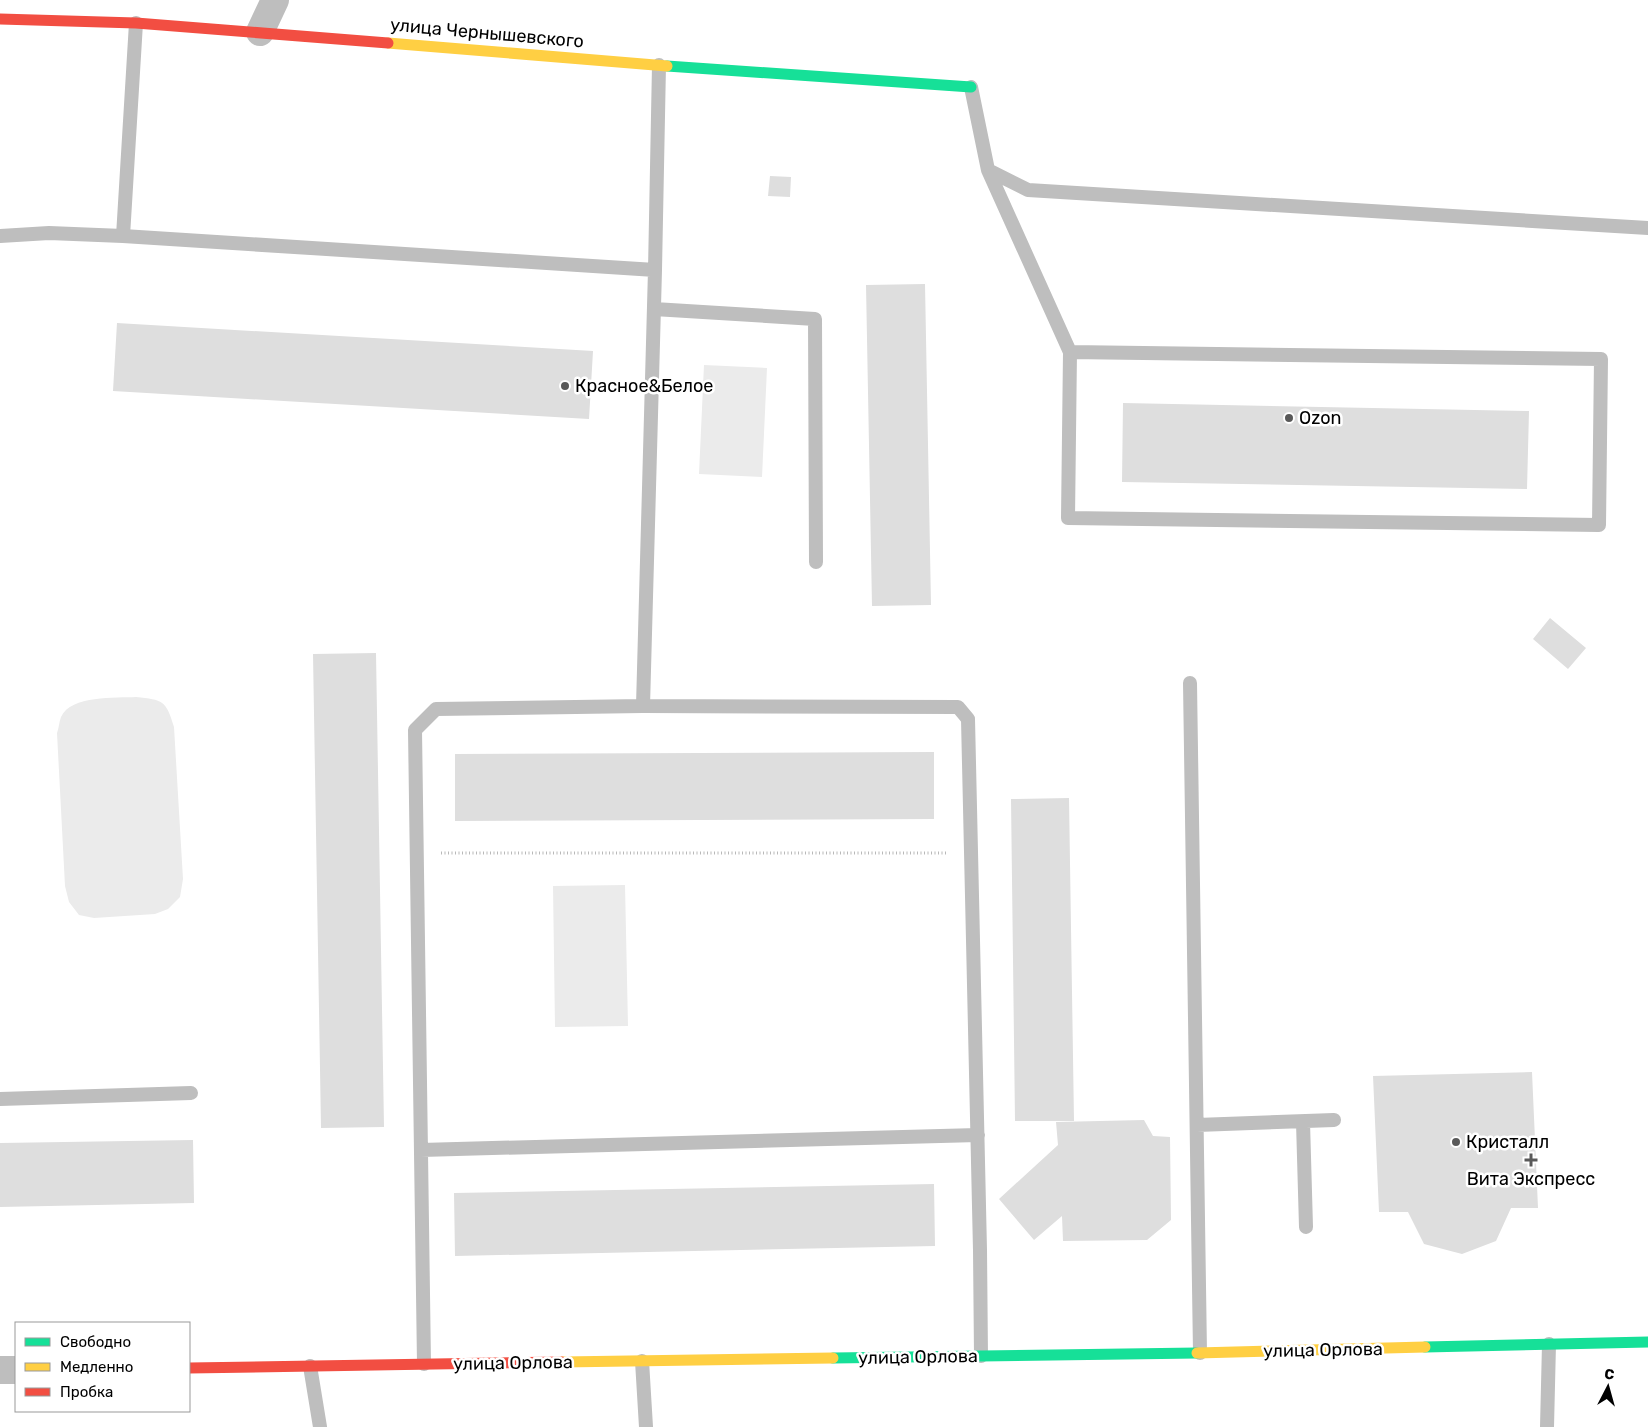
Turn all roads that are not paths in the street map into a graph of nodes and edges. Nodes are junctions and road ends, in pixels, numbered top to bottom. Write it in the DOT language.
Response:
graph roads {
  1 [pos="275,0"];
  2 [pos="0,19"];
  3 [pos="136,23"];
  4 [pos="260,32"];
  5 [pos="659,65"];
  6 [pos="971,87"];
  7 [pos="988,170"];
  8 [pos="1648,228"];
  9 [pos="0,236"];
  10 [pos="123,236"];
  11 [pos="655,270"];
  12 [pos="654,309"];
  13 [pos="1070,352"];
  14 [pos="816,562"];
  15 [pos="1190,683"];
  16 [pos="643,706"];
  17 [pos="191,1092"];
  18 [pos="0,1099"];
  19 [pos="1334,1120"];
  20 [pos="1303,1122"];
  21 [pos="1197,1125"];
  22 [pos="978,1135"];
  23 [pos="421,1150"];
  24 [pos="1306,1227"];
  25 [pos="1648,1342"];
  26 [pos="1549,1344"];
  27 [pos="1200,1353"];
  28 [pos="981,1356"];
  29 [pos="642,1361"];
  30 [pos="424,1364"];
  31 [pos="310,1366"];
  32 [pos="190,1368"];
  33 [pos="0,1370"];
  34 [pos="15,1370"];
  35 [pos="320,1427"];
  36 [pos="646,1427"];
  37 [pos="1547,1427"];
  1 -- 4 [label="street"];
  2 -- 3 [label="street, улица Чернышевского"];
  3 -- 4 [label="street, улица Чернышевского"];
  3 -- 10 [label="lane"];
  4 -- 5 [label="street, улица Чернышевского"];
  5 -- 6 [label="street, улица Чернышевского"];
  5 -- 11 [label="lane"];
  6 -- 7 [label="lane"];
  7 -- 8 [label="lane"];
  7 -- 13 [label="lane"];
  9 -- 10 [label="lane"];
  10 -- 11 [label="lane"];
  11 -- 12 [label="lane"];
  12 -- 14 [label="lane"];
  12 -- 16 [label="lane"];
  13 -- 13 [label="lane"];
  15 -- 21 [label="lane"];
  16 -- 22 [label="lane"];
  16 -- 23 [label="lane"];
  17 -- 18 [label="lane"];
  19 -- 20 [label="lane"];
  20 -- 21 [label="lane"];
  20 -- 24 [label="lane"];
  21 -- 27 [label="lane"];
  22 -- 23 [label="lane"];
  22 -- 28 [label="lane"];
  23 -- 30 [label="lane"];
  25 -- 26 [label="street, улица Орлова"];
  26 -- 27 [label="street, улица Орлова"];
  26 -- 37 [label="lane"];
  27 -- 28 [label="street, улица Орлова"];
  28 -- 29 [label="street, улица Орлова"];
  29 -- 30 [label="street, улица Орлова"];
  29 -- 36 [label="lane"];
  30 -- 31 [label="street, улица Орлова"];
  31 -- 32 [label="street, улица Орлова"];
  31 -- 35 [label="lane"];
  33 -- 34 [label="street"];
}
